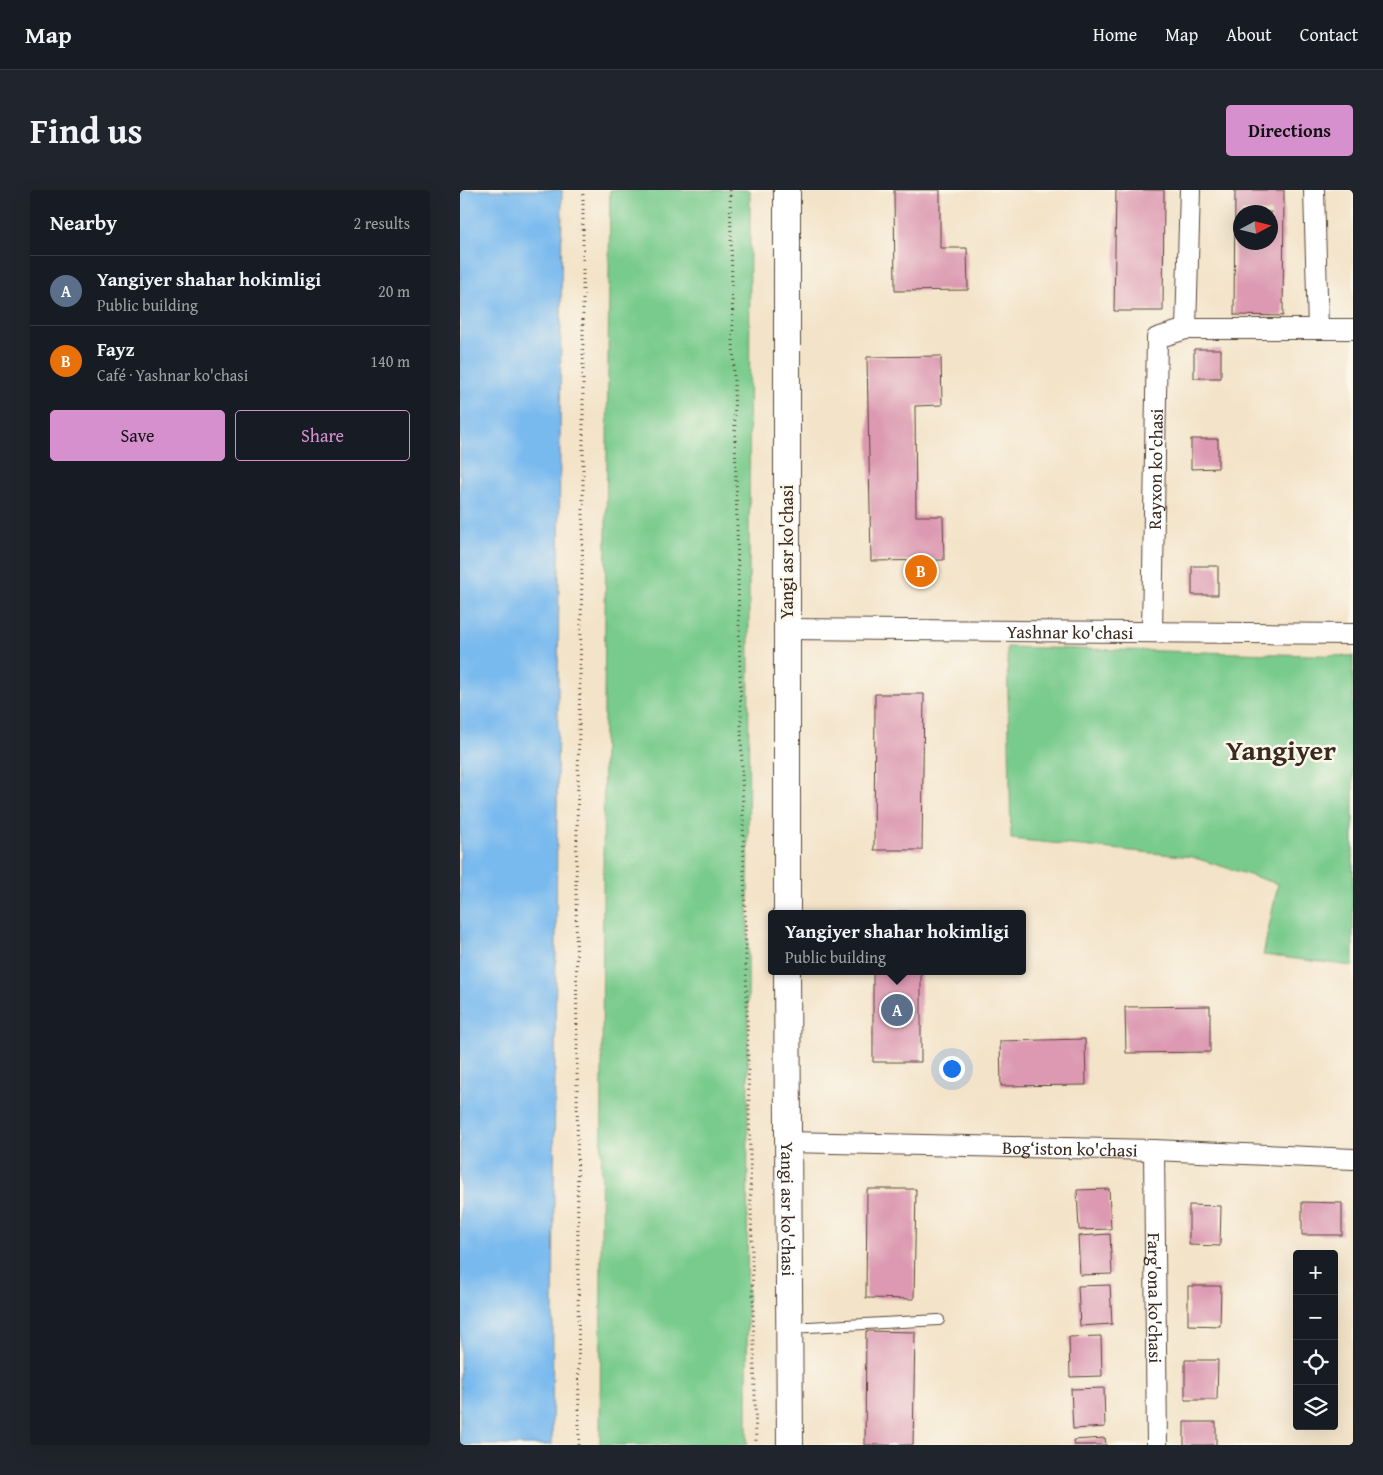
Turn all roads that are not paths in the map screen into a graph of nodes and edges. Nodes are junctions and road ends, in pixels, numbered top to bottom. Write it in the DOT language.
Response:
graph roads {
  1 [pos="787,190"];
  2 [pos="1190,190"];
  3 [pos="1314,190"];
  4 [pos="1186,329"];
  5 [pos="1318,329"];
  6 [pos="1353,329"];
  7 [pos="786,629"];
  8 [pos="1152,631"];
  9 [pos="1353,634"];
  10 [pos="787,910"];
  11 [pos="787,975"];
  12 [pos="788,1142"];
  13 [pos="1154,1150"];
  14 [pos="1353,1158"];
  15 [pos="939,1320"];
  16 [pos="789,1328"];
  17 [pos="790,1445"];
  18 [pos="1157,1445"];
  1 -- 7 [label="street, Yangi asr ko'chasi"];
  2 -- 4 [label="street"];
  3 -- 5 [label="street"];
  4 -- 5 [label="street, Rayxon ko'chasi"];
  4 -- 8 [label="street, Rayxon ko'chasi"];
  5 -- 6 [label="street, Rayxon ko'chasi"];
  7 -- 8 [label="street, Yashnar ko'chasi"];
  7 -- 10 [label="street, Yangi asr ko'chasi"];
  8 -- 9 [label="street, Yashnar ko'chasi"];
  11 -- 12 [label="street, Yangi asr ko'chasi"];
  12 -- 13 [label="street, Bog‘iston ko'chasi"];
  12 -- 16 [label="street, Yangi asr ko'chasi"];
  13 -- 14 [label="street, Bog‘iston ko'chasi"];
  13 -- 18 [label="street, Farg'ona ko'chasi"];
  15 -- 16 [label="lane"];
  16 -- 17 [label="street, Yangi asr ko'chasi"];
}
